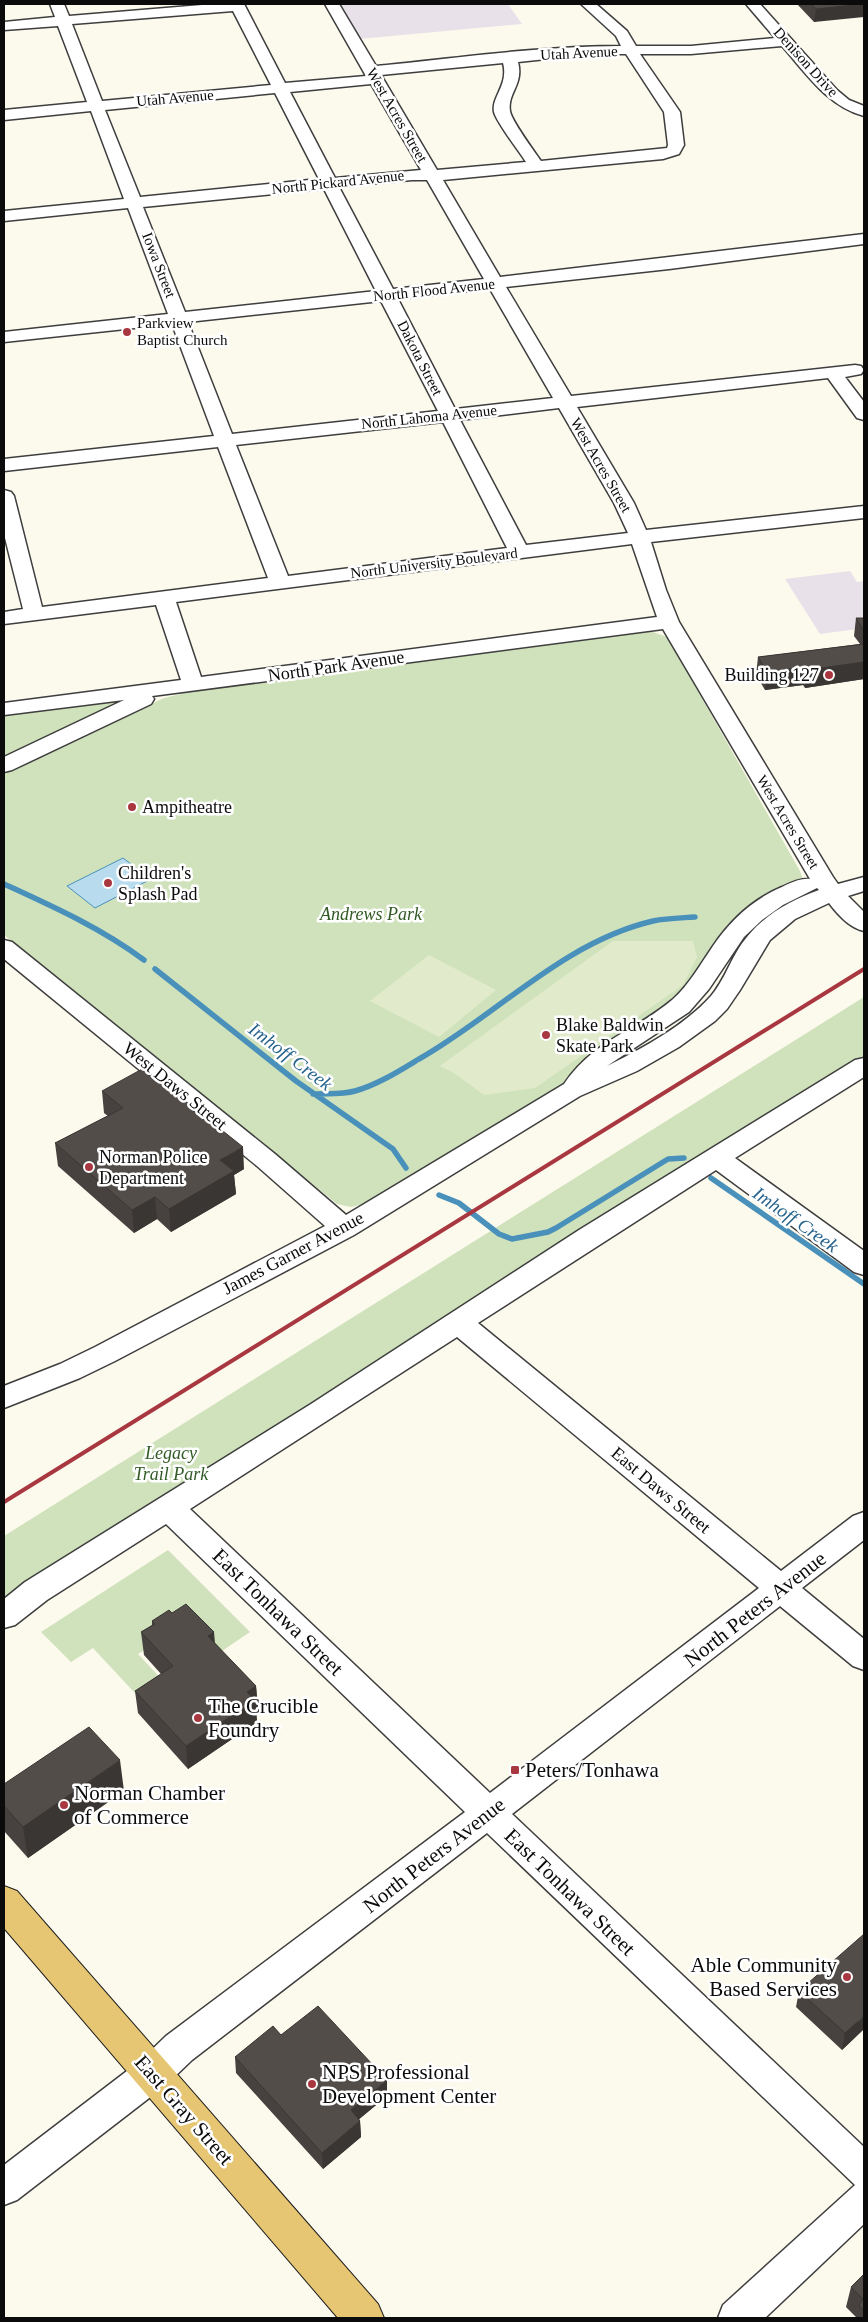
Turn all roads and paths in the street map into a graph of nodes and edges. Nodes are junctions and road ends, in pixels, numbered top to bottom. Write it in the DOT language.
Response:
graph roads {
  1 [pos="57,4"];
  2 [pos="332,4"];
  3 [pos="588,4"];
  4 [pos="753,4"];
  5 [pos="238,5"];
  6 [pos="64,21"];
  7 [pos="4,26"];
  8 [pos="787,41"];
  9 [pos="632,50"];
  10 [pos="509,57"];
  11 [pos="374,75"];
  12 [pos="281,88"];
  13 [pos="96,106"];
  14 [pos="864,112"];
  15 [pos="4,115"];
  16 [pos="536,166"];
  17 [pos="431,175"];
  18 [pos="331,183"];
  19 [pos="135,203"];
  20 [pos="4,216"];
  21 [pos="864,239"];
  22 [pos="495,283"];
  23 [pos="388,294"];
  24 [pos="179,317"];
  25 [pos="4,337"];
  26 [pos="855,370"];
  27 [pos="833,372"];
  28 [pos="565,402"];
  29 [pos="450,414"];
  30 [pos="864,414"];
  31 [pos="226,440"];
  32 [pos="4,465"];
  33 [pos="4,496"];
  34 [pos="864,512"];
  35 [pos="640,538"];
  36 [pos="520,553"];
  37 [pos="280,582"];
  38 [pos="164,598"];
  39 [pos="34,614"];
  40 [pos="4,618"];
  41 [pos="669,622"];
  42 [pos="185,686"];
  43 [pos="4,709"];
  44 [pos="4,765"];
  45 [pos="864,869"];
  46 [pos="864,884"];
  47 [pos="828,887"];
  48 [pos="864,924"];
  49 [pos="4,947"];
  50 [pos="864,1066"];
  51 [pos="717,1158"];
  52 [pos="344,1228"];
  53 [pos="864,1266"];
  54 [pos="458,1322"];
  55 [pos="4,1397"];
  56 [pos="169,1508"];
  57 [pos="864,1524"];
  58 [pos="781,1589"];
  59 [pos="4,1616"];
  60 [pos="864,1657"];
  61 [pos="488,1814"];
  62 [pos="4,1902"];
  63 [pos="153,2073"];
  64 [pos="864,2171"];
  65 [pos="4,2187"];
  66 [pos="864,2199"];
  67 [pos="364,2318"];
  68 [pos="737,2318"];
  1 -- 6 [label="street, Iowa Street"];
  2 -- 11 [label="street, West Acres Street"];
  3 -- 9 [label="street"];
  4 -- 8 [label="street, Denison Drive"];
  5 -- 6 [label="street"];
  5 -- 12 [label="street, Dakota Street"];
  6 -- 7 [label="street"];
  6 -- 13 [label="street, Iowa Street"];
  8 -- 9 [label="street, Utah Avenue"];
  8 -- 14 [label="street, Denison Drive"];
  9 -- 10 [label="street, Utah Avenue"];
  9 -- 16 [label="street, North Pickard Avenue"];
  10 -- 11 [label="street, Utah Avenue"];
  10 -- 16 [label="street"];
  11 -- 12 [label="street, Utah Avenue"];
  11 -- 17 [label="street, West Acres Street"];
  12 -- 13 [label="street, Utah Avenue"];
  12 -- 18 [label="street, Dakota Street"];
  13 -- 15 [label="street, Utah Avenue"];
  13 -- 19 [label="street, Iowa Street"];
  16 -- 17 [label="street, North Pickard Avenue"];
  17 -- 18 [label="street, North Pickard Avenue"];
  17 -- 22 [label="street, West Acres Street"];
  18 -- 19 [label="street, North Pickard Avenue"];
  18 -- 23 [label="street, Dakota Street"];
  19 -- 20 [label="street, North Pickard Avenue"];
  19 -- 24 [label="street, Iowa Street"];
  21 -- 22 [label="street, North Flood Avenue"];
  22 -- 23 [label="street, North Flood Avenue"];
  22 -- 28 [label="street, West Acres Street"];
  23 -- 24 [label="street, North Flood Avenue"];
  23 -- 29 [label="street, Dakota Street"];
  24 -- 25 [label="street, North Flood Avenue"];
  24 -- 31 [label="street, Iowa Street"];
  26 -- 27 [label="street, North Lahoma Avenue"];
  27 -- 28 [label="street, North Lahoma Avenue"];
  27 -- 30 [label="street"];
  28 -- 29 [label="street, North Lahoma Avenue"];
  28 -- 35 [label="street, West Acres Street"];
  29 -- 31 [label="street, North Lahoma Avenue"];
  29 -- 36 [label="street, Dakota Street"];
  31 -- 32 [label="street, North Lahoma Avenue"];
  31 -- 37 [label="street, Iowa Street"];
  33 -- 39 [label="street"];
  34 -- 35 [label="street, North University Boulevard"];
  35 -- 36 [label="street, North University Boulevard"];
  35 -- 41 [label="street, West Acres Street"];
  36 -- 37 [label="street, North University Boulevard"];
  37 -- 38 [label="street, North University Boulevard"];
  38 -- 39 [label="street, North University Boulevard"];
  38 -- 42 [label="street"];
  39 -- 40 [label="street, North University Boulevard"];
  41 -- 42 [label="street, North Park Avenue"];
  41 -- 47 [label="street, West Acres Street"];
  42 -- 43 [label="street, North Park Avenue"];
  42 -- 44 [label="street"];
  45 -- 47 [label="street"];
  46 -- 47 [label="street"];
  47 -- 48 [label="street, West Acres Street"];
  47 -- 52 [label="street, James Garner Avenue"];
  49 -- 52 [label="street, West Daws Street"];
  50 -- 51 [label="street"];
  51 -- 53 [label="street"];
  51 -- 54 [label="street"];
  52 -- 55 [label="street, James Garner Avenue"];
  54 -- 56 [label="street"];
  54 -- 58 [label="street, East Daws Street"];
  56 -- 59 [label="street"];
  56 -- 61 [label="street, East Tonhawa Street"];
  57 -- 58 [label="street, North Peters Avenue"];
  58 -- 60 [label="street, East Daws Street"];
  58 -- 61 [label="street, North Peters Avenue"];
  61 -- 63 [label="street, North Peters Avenue"];
  61 -- 64 [label="street, East Tonhawa Street"];
  62 -- 63 [label="main road, East Gray Street"];
  63 -- 65 [label="street, North Peters Avenue"];
  63 -- 67 [label="main road, East Gray Street"];
  66 -- 68 [label="street"];
}
